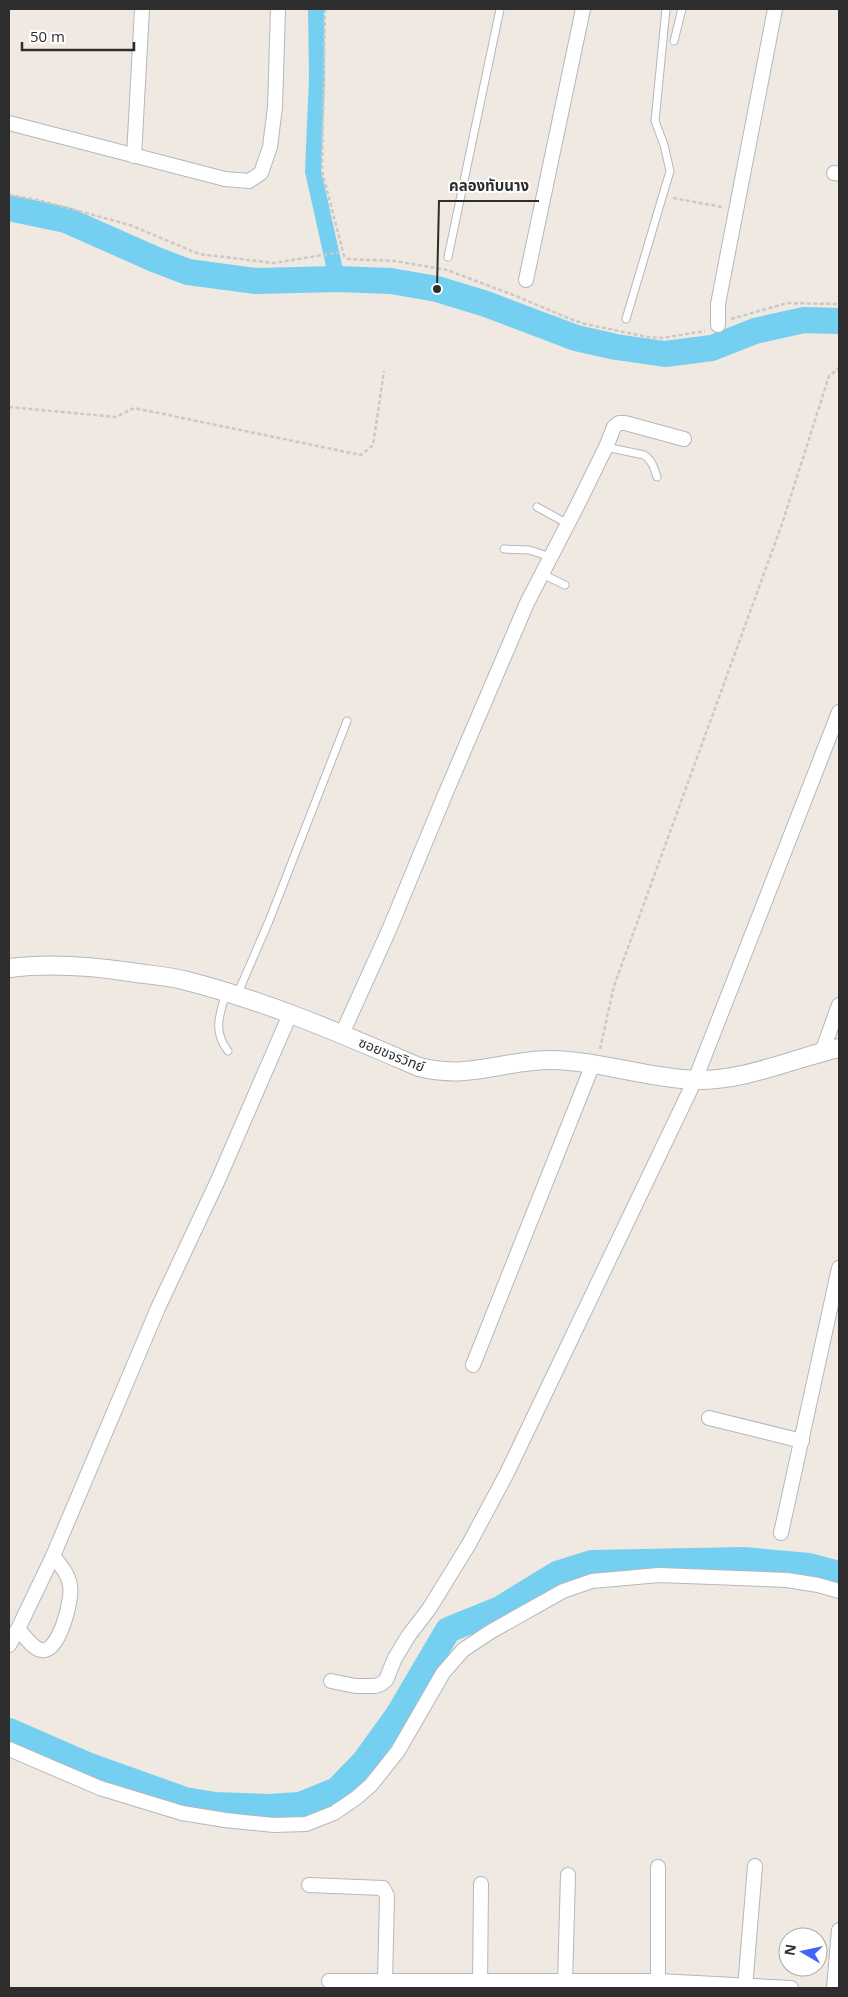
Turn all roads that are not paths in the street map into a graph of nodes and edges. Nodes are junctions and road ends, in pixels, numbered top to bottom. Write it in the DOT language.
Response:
graph roads {
  1 [pos="142,9"];
  2 [pos="278,9"];
  3 [pos="500,9"];
  4 [pos="583,9"];
  5 [pos="666,9"];
  6 [pos="682,9"];
  7 [pos="775,9"];
  8 [pos="674,41"];
  9 [pos="9,123"];
  10 [pos="134,156"];
  11 [pos="448,258"];
  12 [pos="526,280"];
  13 [pos="626,319"];
  14 [pos="718,325"];
  15 [pos="684,438"];
  16 [pos="606,447"];
  17 [pos="657,476"];
  18 [pos="537,507"];
  19 [pos="568,524"];
  20 [pos="504,549"];
  21 [pos="551,557"];
  22 [pos="542,574"];
  23 [pos="565,585"];
  24 [pos="839,712"];
  25 [pos="347,721"];
  26 [pos="9,969"];
  27 [pos="232,993"];
  28 [pos="839,1005"];
  29 [pos="291,1012"];
  30 [pos="342,1034"];
  31 [pos="839,1048"];
  32 [pos="228,1050"];
  33 [pos="822,1052"];
  34 [pos="595,1065"];
  35 [pos="695,1080"];
  36 [pos="839,1268"];
  37 [pos="836,1294"];
  38 [pos="473,1365"];
  39 [pos="709,1418"];
  40 [pos="802,1441"];
  41 [pos="781,1533"];
  42 [pos="52,1556"];
  43 [pos="839,1591"];
  44 [pos="18,1629"];
  45 [pos="9,1645"];
  46 [pos="331,1681"];
  47 [pos="9,1749"];
  48 [pos="755,1866"];
  49 [pos="658,1867"];
  50 [pos="568,1875"];
  51 [pos="481,1884"];
  52 [pos="309,1885"];
  53 [pos="839,1930"];
  54 [pos="385,1981"];
  55 [pos="658,1981"];
  56 [pos="329,1982"];
  57 [pos="565,1982"];
  58 [pos="480,1985"];
  59 [pos="745,1987"];
  60 [pos="791,1988"];
  61 [pos="834,1988"];
  1 -- 10 [label="street"];
  2 -- 10 [label="street"];
  3 -- 11 [label="lane"];
  4 -- 12 [label="street"];
  5 -- 13 [label="lane"];
  6 -- 8 [label="lane"];
  7 -- 14 [label="street"];
  9 -- 10 [label="street"];
  15 -- 16 [label="street"];
  16 -- 17 [label="lane"];
  16 -- 19 [label="street"];
  18 -- 19 [label="lane"];
  19 -- 21 [label="street"];
  20 -- 21 [label="lane"];
  21 -- 22 [label="street"];
  22 -- 23 [label="lane"];
  22 -- 30 [label="street"];
  24 -- 35 [label="street"];
  25 -- 27 [label="lane"];
  26 -- 27 [label="street, ซอยขจรวิทย์"];
  27 -- 29 [label="street, ซอยขจรวิทย์"];
  27 -- 32 [label="lane"];
  28 -- 33 [label="street"];
  29 -- 30 [label="street, ซอยขจรวิทย์"];
  29 -- 42 [label="street"];
  30 -- 34 [label="street, ซอยขจรวิทย์"];
  31 -- 33 [label="street, ซอยขจรวิทย์"];
  33 -- 35 [label="street, ซอยขจรวิทย์"];
  34 -- 35 [label="street, ซอยขจรวิทย์"];
  34 -- 38 [label="street"];
  35 -- 46 [label="street"];
  36 -- 37 [label="street"];
  37 -- 40 [label="street"];
  39 -- 40 [label="street"];
  40 -- 41 [label="street"];
  42 -- 44 [label="street"];
  42 -- 44 [label="street"];
  43 -- 47 [label="street"];
  44 -- 45 [label="street"];
  48 -- 59 [label="street"];
  49 -- 55 [label="street"];
  50 -- 57 [label="street"];
  51 -- 58 [label="street"];
  52 -- 54 [label="street"];
  53 -- 61 [label="street"];
  54 -- 56 [label="street"];
  54 -- 58 [label="street"];
  55 -- 57 [label="street"];
  55 -- 59 [label="street"];
  57 -- 58 [label="street"];
  59 -- 60 [label="street"];
}
